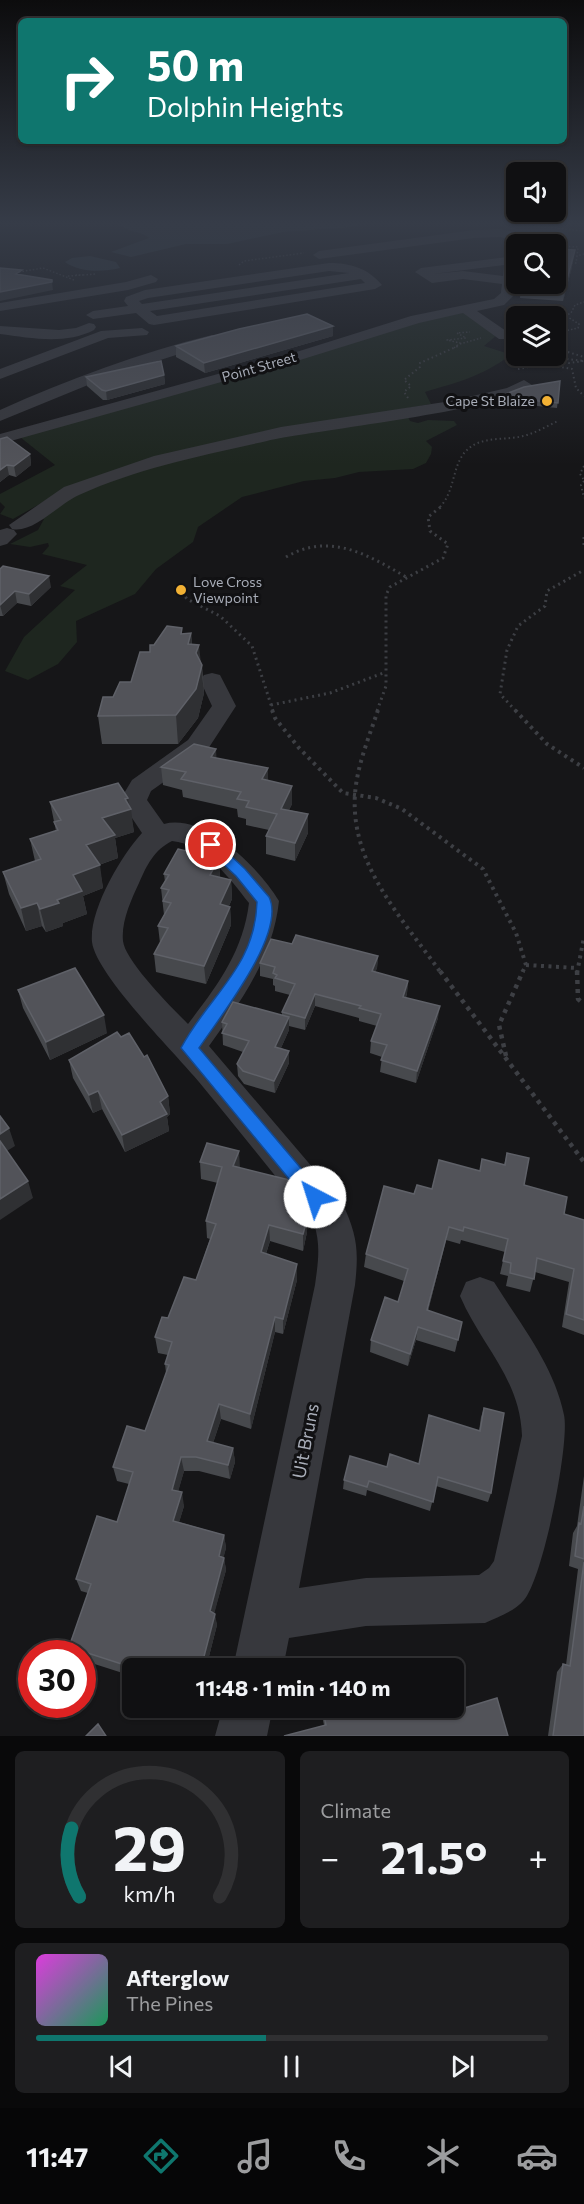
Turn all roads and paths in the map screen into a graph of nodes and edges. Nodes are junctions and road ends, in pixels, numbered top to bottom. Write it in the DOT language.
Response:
graph roads {
  1 [pos="51,303"];
  2 [pos="174,303"];
  3 [pos="272,303"];
  4 [pos="494,303"];
  5 [pos="581,303"];
  6 [pos="7,305"];
  7 [pos="140,308"];
  8 [pos="466,309"];
  9 [pos="44,314"];
  10 [pos="566,316"];
  11 [pos="566,317"];
  12 [pos="154,321"];
  13 [pos="204,329"];
  14 [pos="0,330"];
  15 [pos="566,331"];
  16 [pos="142,332"];
  17 [pos="477,333"];
  18 [pos="500,333"];
  19 [pos="39,335"];
  20 [pos="223,336"];
  21 [pos="162,338"];
  22 [pos="460,344"];
  23 [pos="17,349"];
  24 [pos="566,353"];
  25 [pos="151,356"];
  26 [pos="584,360"];
  27 [pos="180,363"];
  28 [pos="0,374"];
  29 [pos="524,385"];
  30 [pos="0,401"];
  31 [pos="406,412"];
  32 [pos="0,416"];
  33 [pos="558,421"];
  34 [pos="0,439"];
  35 [pos="584,466"];
  36 [pos="584,481"];
  37 [pos="584,498"];
  38 [pos="9,533"];
  39 [pos="584,537"];
  40 [pos="584,547"];
  41 [pos="286,557"];
  42 [pos="584,570"];
  43 [pos="406,578"];
  44 [pos="182,592"];
  45 [pos="386,672"];
  46 [pos="212,680"];
  47 [pos="271,705"];
  48 [pos="584,768"];
  49 [pos="355,793"];
  50 [pos="158,835"];
  51 [pos="584,937"];
  52 [pos="526,965"];
  53 [pos="577,968"];
  54 [pos="584,1004"];
  55 [pos="189,1048"];
  56 [pos="510,1065"];
  57 [pos="584,1162"];
  58 [pos="480,1296"];
  59 [pos="270,1617"];
  60 [pos="260,1658"];
  61 [pos="245,1718"];
  62 [pos="241,1736"];
  1 -- 9 [label="street"];
  2 -- 7 [label="street"];
  3 -- 12 [label="street"];
  4 -- 8 [label="street, Point Street"];
  5 -- 10 [label="path"];
  6 -- 19 [label="street"];
  7 -- 12 [label="street"];
  7 -- 19 [label="street"];
  8 -- 18 [label="street"];
  8 -- 34 [label="street, Point Street"];
  11 -- 15 [label="path"];
  12 -- 16 [label="street"];
  13 -- 21 [label="street"];
  14 -- 19 [label="street"];
  16 -- 28 [label="street"];
  16 -- 30 [label="street"];
  17 -- 18 [label="path"];
  17 -- 22 [label="path"];
  17 -- 22 [label="path"];
  19 -- 23 [label="street"];
  20 -- 25 [label="street"];
  22 -- 31 [label="path"];
  24 -- 26 [label="path"];
  25 -- 27 [label="street"];
  25 -- 32 [label="street"];
  26 -- 26 [label="path"];
  29 -- 31 [label="street"];
  31 -- 38 [label="street"];
  33 -- 43 [label="path"];
  35 -- 36 [label="path"];
  36 -- 37 [label="path"];
  39 -- 40 [label="path"];
  41 -- 43 [label="path"];
  42 -- 48 [label="path"];
  43 -- 45 [label="path"];
  44 -- 47 [label="path"];
  45 -- 47 [label="path"];
  45 -- 49 [label="path"];
  46 -- 50 [label="street"];
  47 -- 49 [label="path"];
  49 -- 52 [label="path"];
  49 -- 56 [label="path"];
  50 -- 55 [label="street"];
  50 -- 55 [label="street"];
  51 -- 53 [label="path"];
  52 -- 53 [label="path"];
  52 -- 56 [label="path"];
  53 -- 54 [label="path"];
  55 -- 59 [label="street, Uit Bruns"];
  56 -- 57 [label="path"];
  58 -- 59 [label="street"];
  59 -- 60 [label="street, Uit Bruns"];
  61 -- 62 [label="street"];
}
